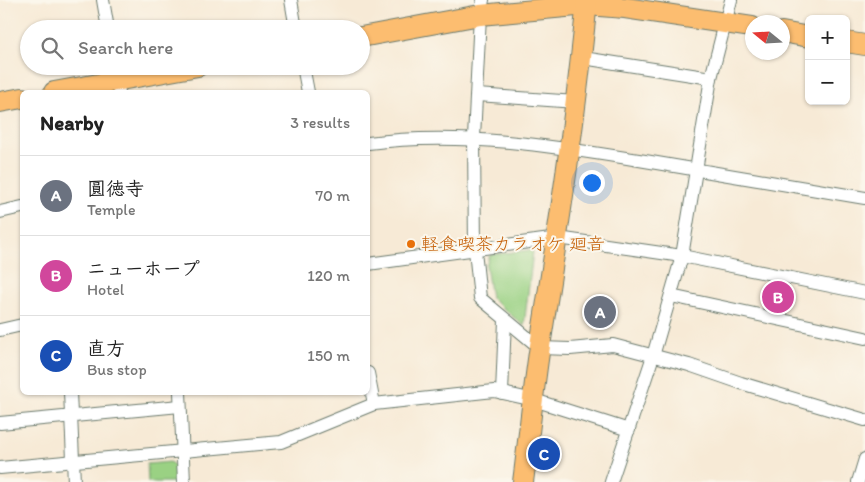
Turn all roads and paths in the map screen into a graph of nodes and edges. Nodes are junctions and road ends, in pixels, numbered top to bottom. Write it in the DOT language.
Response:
graph roads {
  1 [pos="103,0"];
  2 [pos="291,0"];
  3 [pos="731,0"];
  4 [pos="587,3"];
  5 [pos="482,8"];
  6 [pos="106,20"];
  7 [pos="294,20"];
  8 [pos="724,22"];
  9 [pos="745,26"];
  10 [pos="790,33"];
  11 [pos="370,35"];
  12 [pos="805,36"];
  13 [pos="850,43"];
  14 [pos="865,45"];
  15 [pos="582,58"];
  16 [pos="146,75"];
  17 [pos="305,75"];
  18 [pos="711,78"];
  19 [pos="117,80"];
  20 [pos="64,90"];
  21 [pos="308,90"];
  22 [pos="477,95"];
  23 [pos="20,98"];
  24 [pos="0,102"];
  25 [pos="576,102"];
  26 [pos="474,138"];
  27 [pos="370,143"];
  28 [pos="569,149"];
  29 [pos="694,169"];
  30 [pos="865,198"];
  31 [pos="20,208"];
  32 [pos="0,212"];
  33 [pos="558,238"];
  34 [pos="475,250"];
  35 [pos="682,256"];
  36 [pos="370,264"];
  37 [pos="865,293"];
  38 [pos="671,296"];
  39 [pos="504,320"];
  40 [pos="20,325"];
  41 [pos="0,330"];
  42 [pos="865,338"];
  43 [pos="540,348"];
  44 [pos="653,356"];
  45 [pos="370,383"];
  46 [pos="502,393"];
  47 [pos="70,395"];
  48 [pos="180,395"];
  49 [pos="534,400"];
  50 [pos="374,404"];
  51 [pos="180,406"];
  52 [pos="71,415"];
  53 [pos="865,420"];
  54 [pos="0,423"];
  55 [pos="629,430"];
  56 [pos="182,452"];
  57 [pos="865,459"];
  58 [pos="73,463"];
  59 [pos="0,468"];
  60 [pos="74,482"];
  61 [pos="184,482"];
  62 [pos="522,482"];
  63 [pos="611,482"];
  64 [pos="858,482"];
  1 -- 6 [label="street"];
  2 -- 7 [label="street"];
  3 -- 8 [label="street"];
  4 -- 5 [label="main road"];
  4 -- 8 [label="main road"];
  4 -- 15 [label="main road"];
  5 -- 11 [label="main road"];
  5 -- 22 [label="street"];
  8 -- 9 [label="main road"];
  8 -- 18 [label="street"];
  10 -- 12 [label="main road"];
  13 -- 14 [label="main road"];
  15 -- 18 [label="street"];
  15 -- 25 [label="main road"];
  16 -- 19 [label="main road"];
  17 -- 21 [label="street"];
  18 -- 29 [label="street"];
  19 -- 20 [label="main road"];
  22 -- 25 [label="street"];
  22 -- 26 [label="street"];
  23 -- 24 [label="main road"];
  25 -- 28 [label="main road"];
  26 -- 27 [label="street"];
  26 -- 28 [label="street"];
  26 -- 34 [label="street"];
  28 -- 29 [label="street"];
  28 -- 33 [label="main road"];
  29 -- 30 [label="street"];
  29 -- 35 [label="street"];
  31 -- 32 [label="street"];
  33 -- 34 [label="street"];
  33 -- 35 [label="street"];
  33 -- 43 [label="main road"];
  34 -- 36 [label="street"];
  34 -- 39 [label="street"];
  35 -- 37 [label="street"];
  35 -- 38 [label="street"];
  38 -- 42 [label="street"];
  38 -- 44 [label="street"];
  39 -- 43 [label="street"];
  39 -- 46 [label="street"];
  40 -- 41 [label="street"];
  43 -- 44 [label="street"];
  43 -- 49 [label="main road"];
  44 -- 53 [label="street"];
  44 -- 55 [label="street"];
  45 -- 50 [label="street"];
  46 -- 49 [label="street"];
  46 -- 50 [label="street"];
  47 -- 52 [label="street"];
  48 -- 51 [label="street"];
  49 -- 55 [label="street"];
  49 -- 62 [label="main road"];
  50 -- 56 [label="street"];
  51 -- 52 [label="street"];
  51 -- 56 [label="street"];
  52 -- 54 [label="street"];
  52 -- 58 [label="street"];
  55 -- 63 [label="street"];
  56 -- 58 [label="street"];
  56 -- 61 [label="street"];
  57 -- 64 [label="street"];
  58 -- 59 [label="street"];
  58 -- 60 [label="street"];
}
